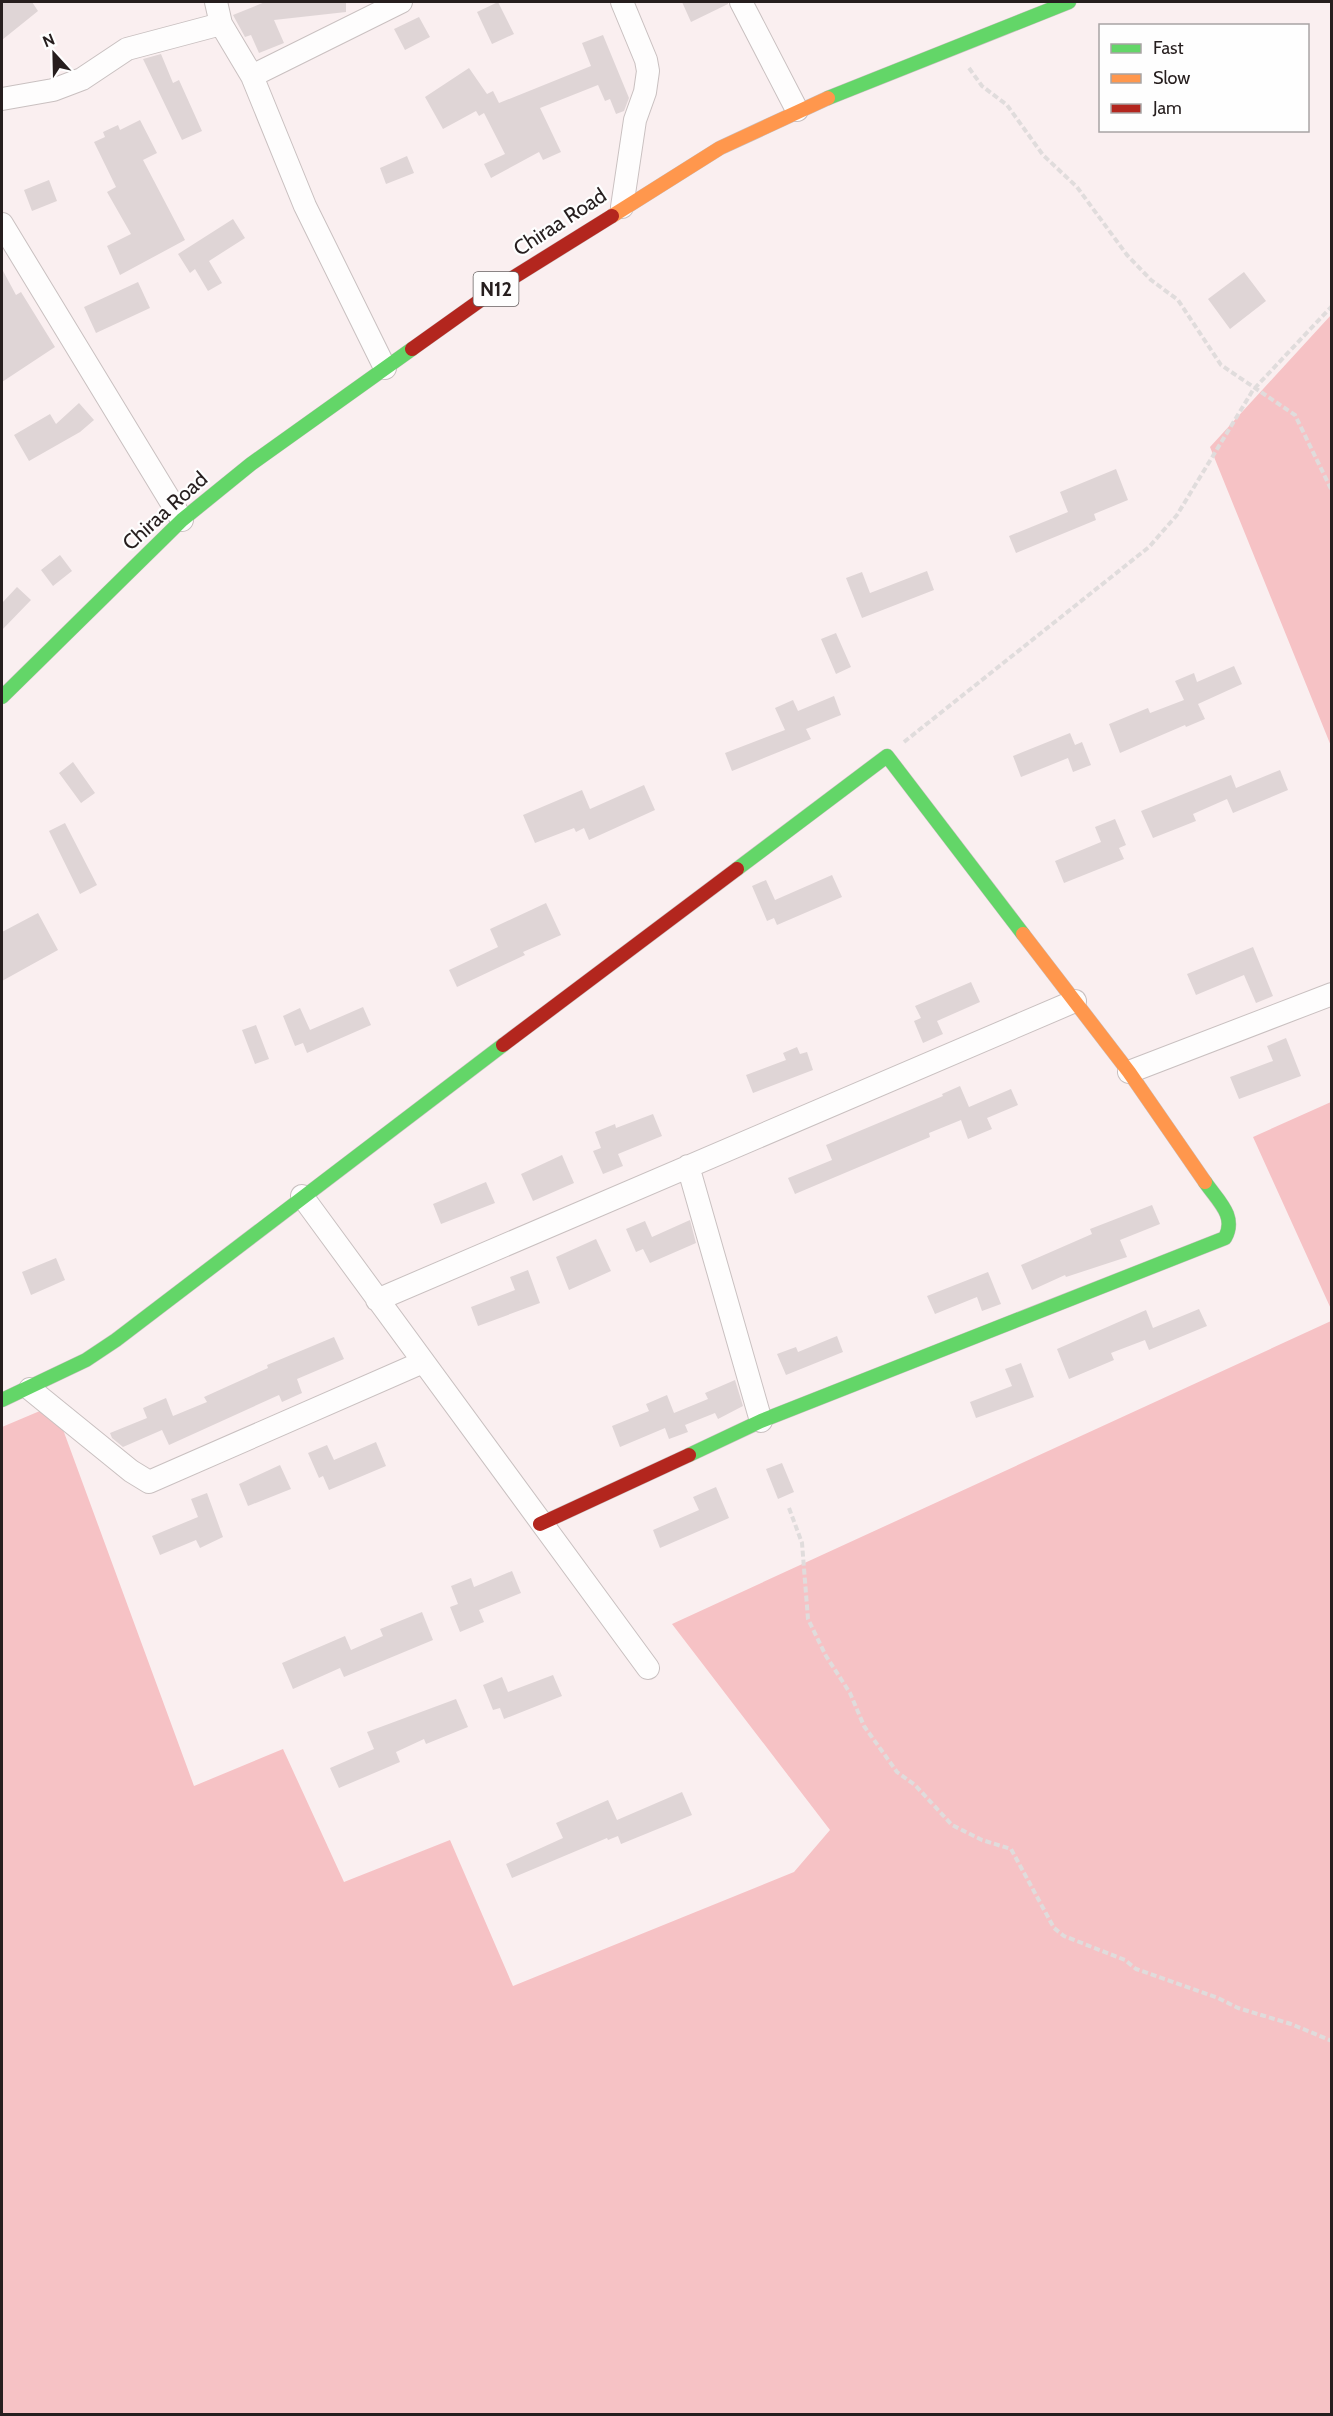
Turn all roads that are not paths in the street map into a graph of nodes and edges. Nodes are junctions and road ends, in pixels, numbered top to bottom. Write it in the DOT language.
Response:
graph roads {
  1 [pos="216,2"];
  2 [pos="401,2"];
  3 [pos="622,2"];
  4 [pos="741,2"];
  5 [pos="1069,2"];
  6 [pos="221,24"];
  7 [pos="252,76"];
  8 [pos="2,99"];
  9 [pos="797,110"];
  10 [pos="622,207"];
  11 [pos="2,224"];
  12 [pos="385,368"];
  13 [pos="182,520"];
  14 [pos="2,697"];
  15 [pos="1332,994"];
  16 [pos="1074,1001"];
  17 [pos="1129,1072"];
  18 [pos="688,1166"];
  19 [pos="302,1196"];
  20 [pos="377,1300"];
  21 [pos="423,1362"];
  22 [pos="30,1389"];
  23 [pos="2,1400"];
  24 [pos="761,1420"];
  25 [pos="540,1524"];
  26 [pos="648,1668"];
  1 -- 6 [label="street"];
  2 -- 7 [label="street"];
  3 -- 10 [label="street"];
  4 -- 9 [label="street"];
  5 -- 9 [label="main road, Chiraa Road / N12"];
  6 -- 7 [label="street"];
  6 -- 8 [label="street"];
  7 -- 12 [label="street"];
  9 -- 10 [label="main road, Chiraa Road / N12"];
  10 -- 12 [label="main road, Chiraa Road / N12"];
  11 -- 13 [label="street"];
  12 -- 13 [label="main road, Chiraa Road / N12"];
  13 -- 14 [label="main road, Chiraa Road / N12"];
  15 -- 17 [label="street"];
  16 -- 17 [label="main road"];
  16 -- 18 [label="street"];
  16 -- 19 [label="main road"];
  17 -- 24 [label="main road"];
  18 -- 20 [label="street"];
  18 -- 24 [label="street"];
  19 -- 20 [label="street"];
  19 -- 22 [label="main road"];
  20 -- 21 [label="street"];
  21 -- 22 [label="street"];
  21 -- 25 [label="street"];
  22 -- 23 [label="main road"];
  24 -- 25 [label="main road"];
  25 -- 26 [label="street"];
}
